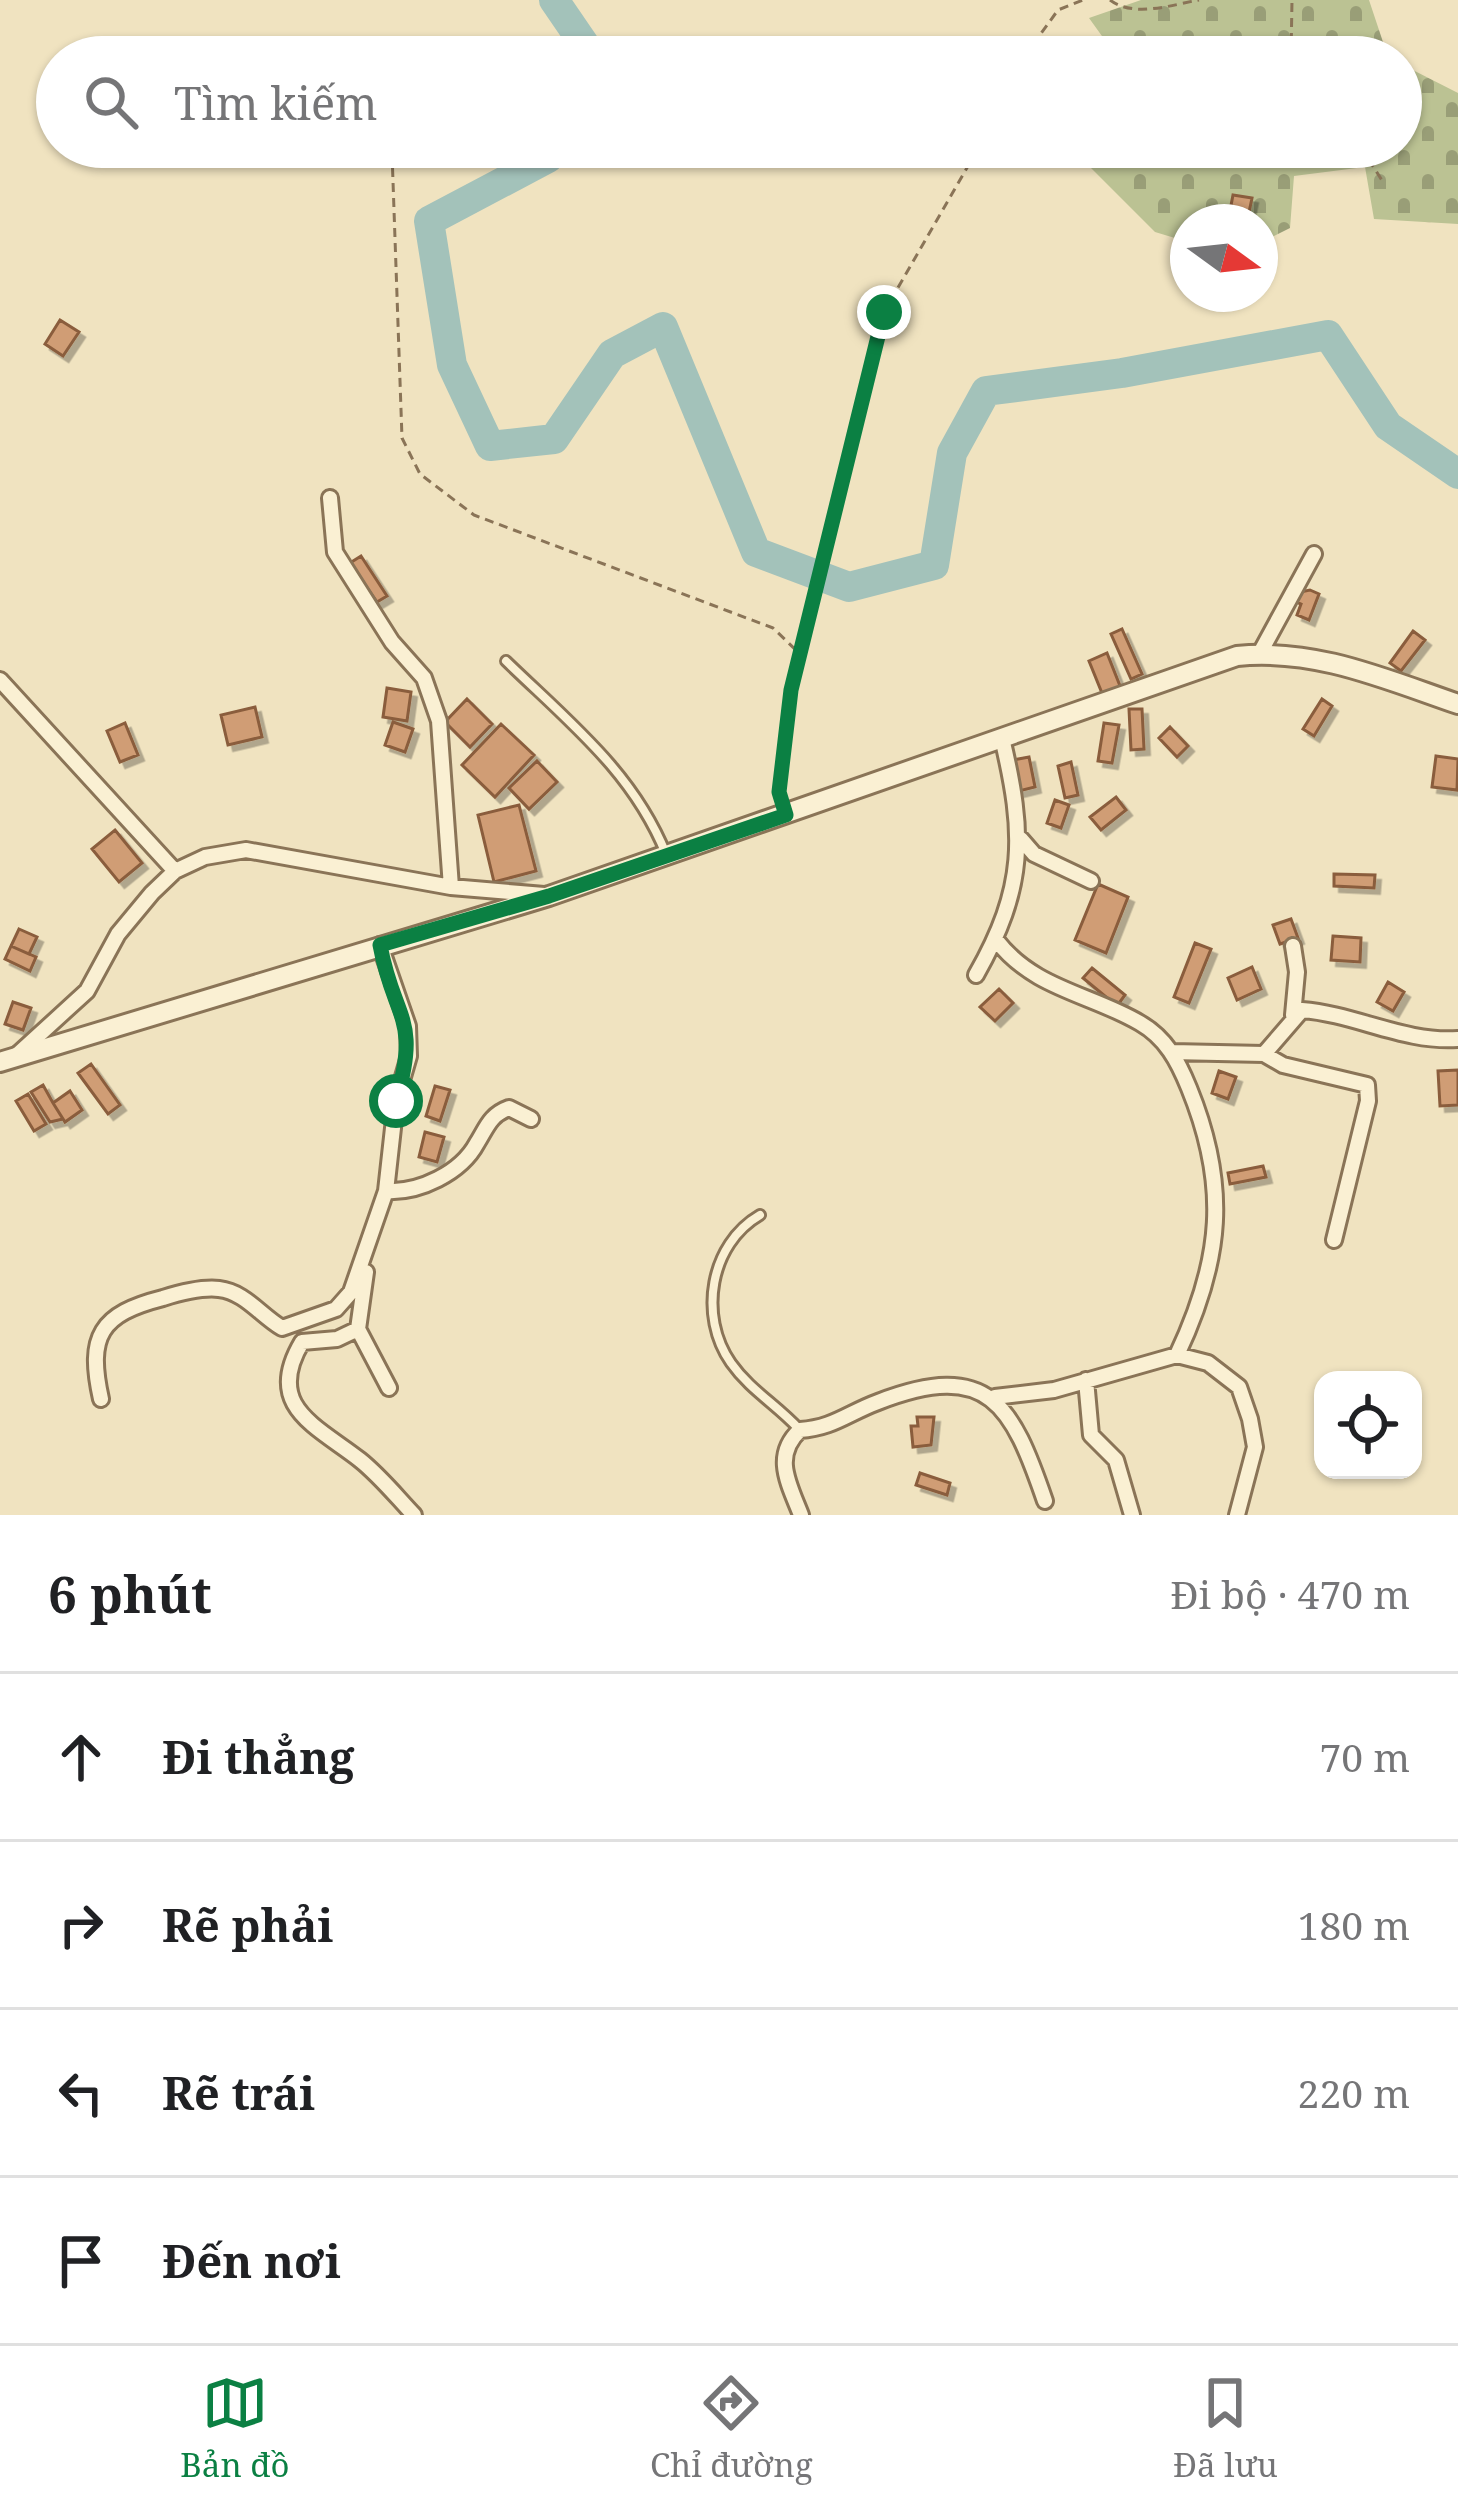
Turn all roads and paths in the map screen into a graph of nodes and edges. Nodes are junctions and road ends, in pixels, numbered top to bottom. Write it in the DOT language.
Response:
graph roads {
  1 [pos="1083,0"];
  2 [pos="1110,0"];
  3 [pos="1199,0"];
  4 [pos="1292,0"];
  5 [pos="1039,36"];
  6 [pos="1291,36"];
  7 [pos="393,168"];
  8 [pos="968,168"];
  9 [pos="1374,168"];
  10 [pos="1383,182"];
  11 [pos="330,498"];
  12 [pos="1314,554"];
  13 [pos="1260,653"];
  14 [pos="800,654"];
  15 [pos="506,661"];
  16 [pos="0,680"];
  17 [pos="1458,704"];
  18 [pos="1002,738"];
  19 [pos="786,815"];
  20 [pos="1021,839"];
  21 [pos="667,856"];
  22 [pos="175,872"];
  23 [pos="1091,880"];
  24 [pos="451,886"];
  25 [pos="549,896"];
  26 [pos="998,941"];
  27 [pos="380,945"];
  28 [pos="1293,946"];
  29 [pos="976,975"];
  30 [pos="1292,1015"];
  31 [pos="1458,1039"];
  32 [pos="1172,1052"];
  33 [pos="1264,1054"];
  34 [pos="7,1060"];
  35 [pos="531,1119"];
  36 [pos="386,1191"];
  37 [pos="760,1215"];
  38 [pos="372,1226"];
  39 [pos="1334,1240"];
  40 [pos="358,1329"];
  41 [pos="1177,1355"];
  42 [pos="1087,1380"];
  43 [pos="389,1388"];
  44 [pos="994,1396"];
  45 [pos="101,1399"];
  46 [pos="800,1430"];
  47 [pos="1045,1501"];
  48 [pos="414,1515"];
  49 [pos="801,1515"];
  50 [pos="1132,1515"];
  51 [pos="1237,1515"];
  1 -- 5 [label="path"];
  2 -- 3 [label="path"];
  4 -- 6 [label="path"];
  7 -- 14 [label="path"];
  8 -- 14 [label="path"];
  9 -- 10 [label="path"];
  11 -- 24 [label="street"];
  12 -- 13 [label="street"];
  13 -- 17 [label="street"];
  13 -- 18 [label="street"];
  14 -- 19 [label="path"];
  15 -- 21 [label="lane"];
  16 -- 22 [label="street"];
  18 -- 19 [label="street"];
  18 -- 20 [label="street"];
  19 -- 21 [label="street"];
  20 -- 23 [label="street"];
  20 -- 26 [label="street"];
  21 -- 25 [label="street"];
  22 -- 24 [label="street"];
  22 -- 34 [label="street"];
  24 -- 25 [label="street"];
  25 -- 27 [label="street"];
  26 -- 29 [label="street"];
  26 -- 32 [label="street"];
  27 -- 34 [label="street"];
  27 -- 36 [label="street"];
  28 -- 30 [label="street"];
  30 -- 31 [label="street"];
  30 -- 33 [label="street"];
  32 -- 33 [label="street"];
  32 -- 41 [label="street"];
  33 -- 39 [label="street"];
  35 -- 36 [label="street"];
  36 -- 38 [label="street"];
  37 -- 46 [label="lane"];
  38 -- 40 [label="street"];
  38 -- 45 [label="street"];
  40 -- 43 [label="street"];
  40 -- 48 [label="street"];
  41 -- 42 [label="street"];
  41 -- 51 [label="street"];
  42 -- 44 [label="street"];
  42 -- 50 [label="street"];
  44 -- 46 [label="street"];
  44 -- 47 [label="street"];
  46 -- 49 [label="street"];
}
